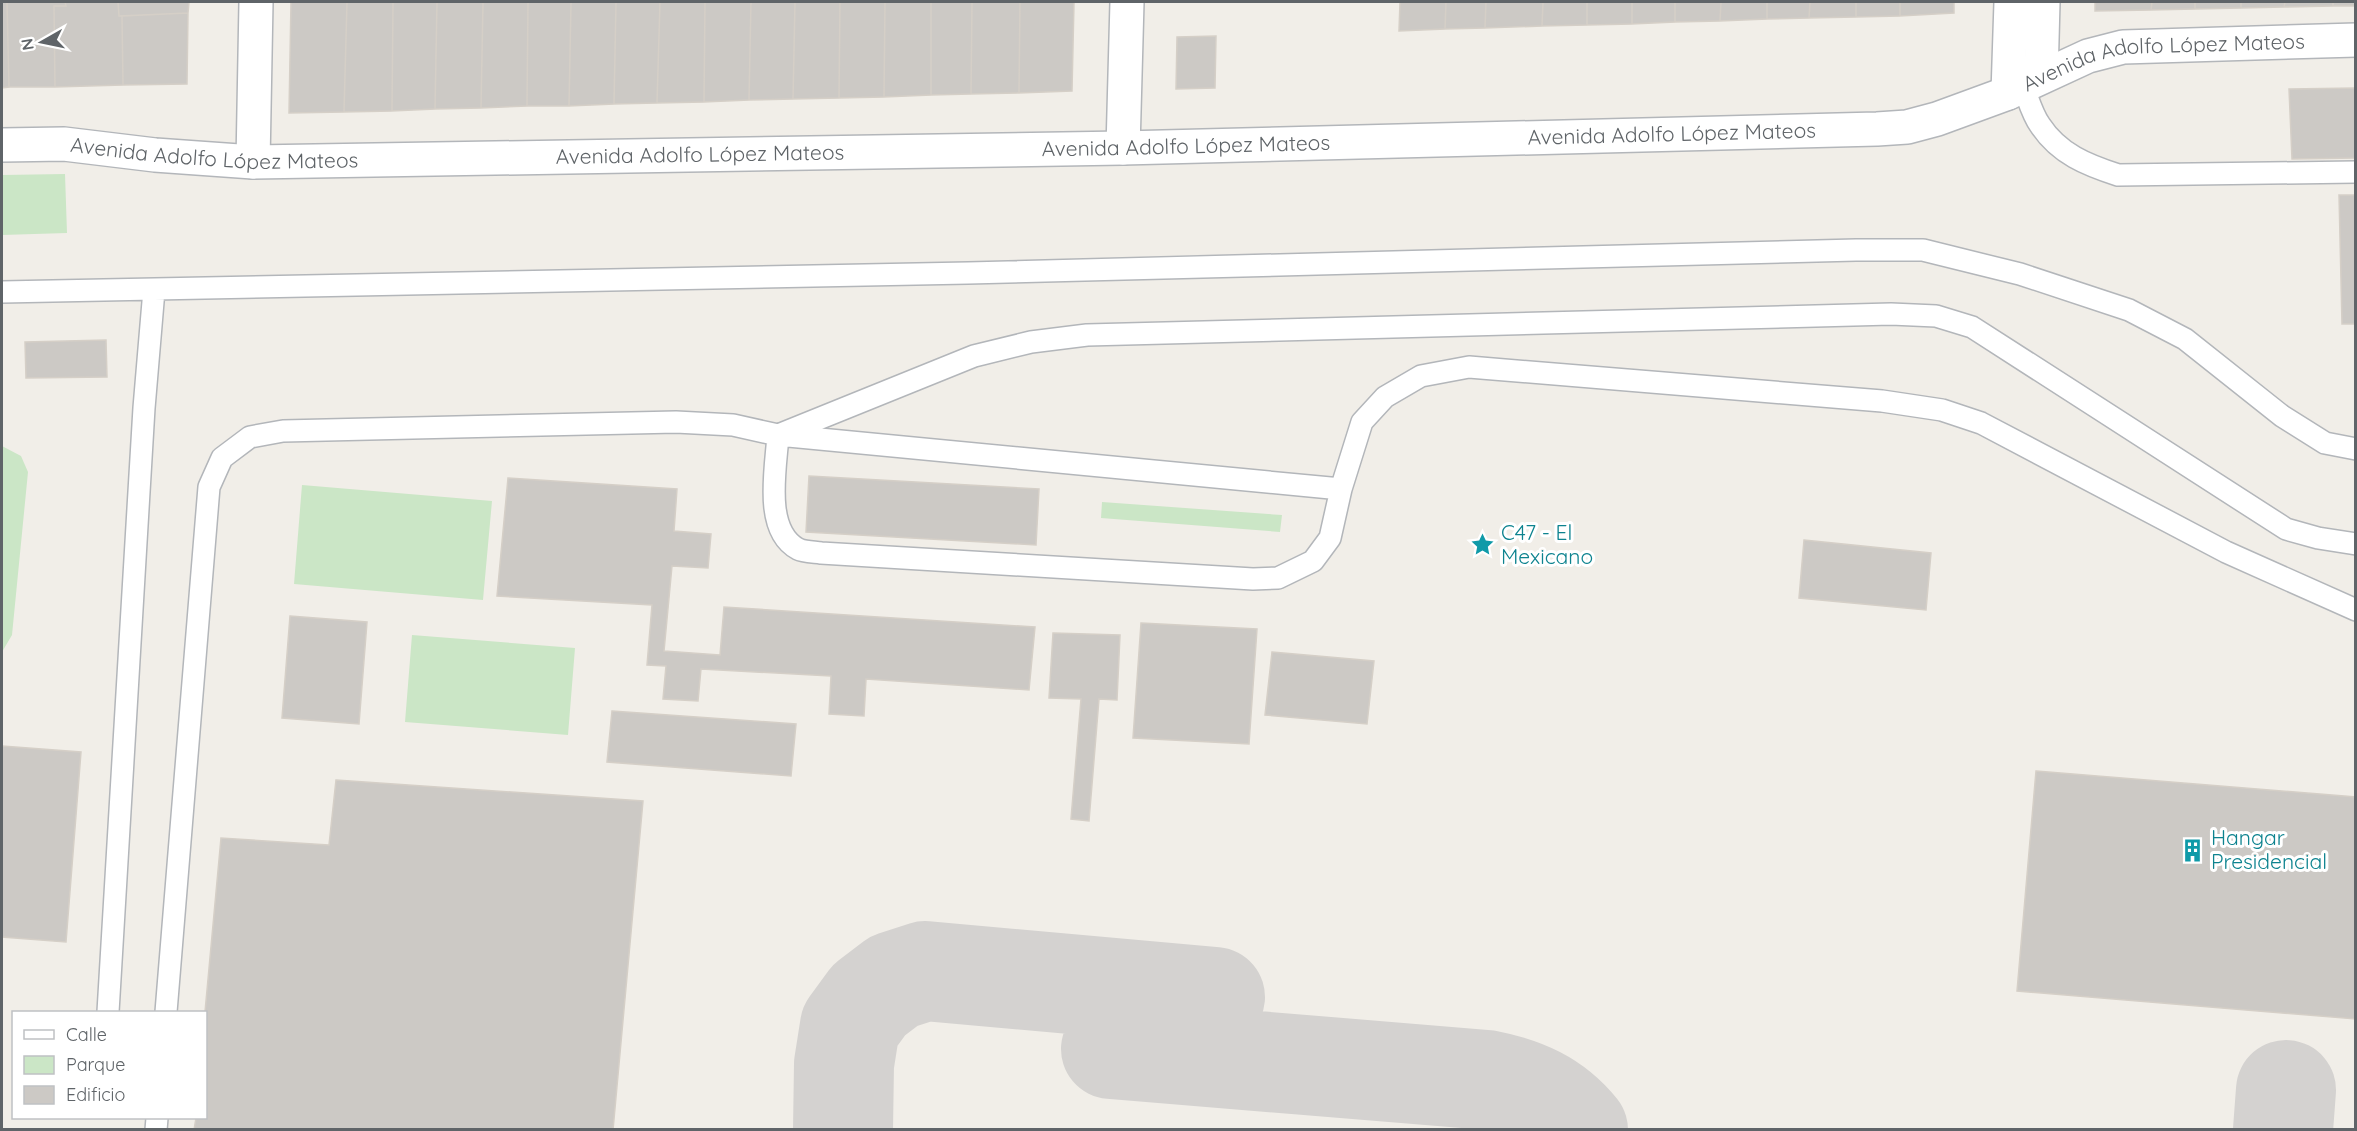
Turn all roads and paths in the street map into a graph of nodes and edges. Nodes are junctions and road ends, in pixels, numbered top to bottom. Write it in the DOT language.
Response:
graph roads {
  1 [pos="256,2"];
  2 [pos="1127,2"];
  3 [pos="2011,2"];
  4 [pos="2043,2"];
  5 [pos="2355,40"];
  6 [pos="2024,85"];
  7 [pos="2,145"];
  8 [pos="1123,148"];
  9 [pos="253,162"];
  10 [pos="2355,172"];
  11 [pos="154,290"];
  12 [pos="2,292"];
  13 [pos="778,435"];
  14 [pos="2355,449"];
  15 [pos="1341,489"];
  16 [pos="2355,544"];
  17 [pos="2355,610"];
  18 [pos="108,1011"];
  19 [pos="166,1011"];
  1 -- 9 [label="street"];
  2 -- 8 [label="street"];
  3 -- 6 [label="street"];
  4 -- 6 [label="street"];
  5 -- 6 [label="street, Avenida Adolfo López Mateos"];
  6 -- 8 [label="street, Avenida Adolfo López Mateos"];
  6 -- 10 [label="lane"];
  7 -- 9 [label="street, Avenida Adolfo López Mateos"];
  8 -- 9 [label="street, Avenida Adolfo López Mateos"];
  11 -- 12 [label="lane"];
  11 -- 14 [label="lane"];
  11 -- 18 [label="lane"];
  13 -- 15 [label="lane"];
  13 -- 15 [label="lane"];
  13 -- 16 [label="lane"];
  13 -- 19 [label="lane"];
  15 -- 17 [label="lane"];
}
